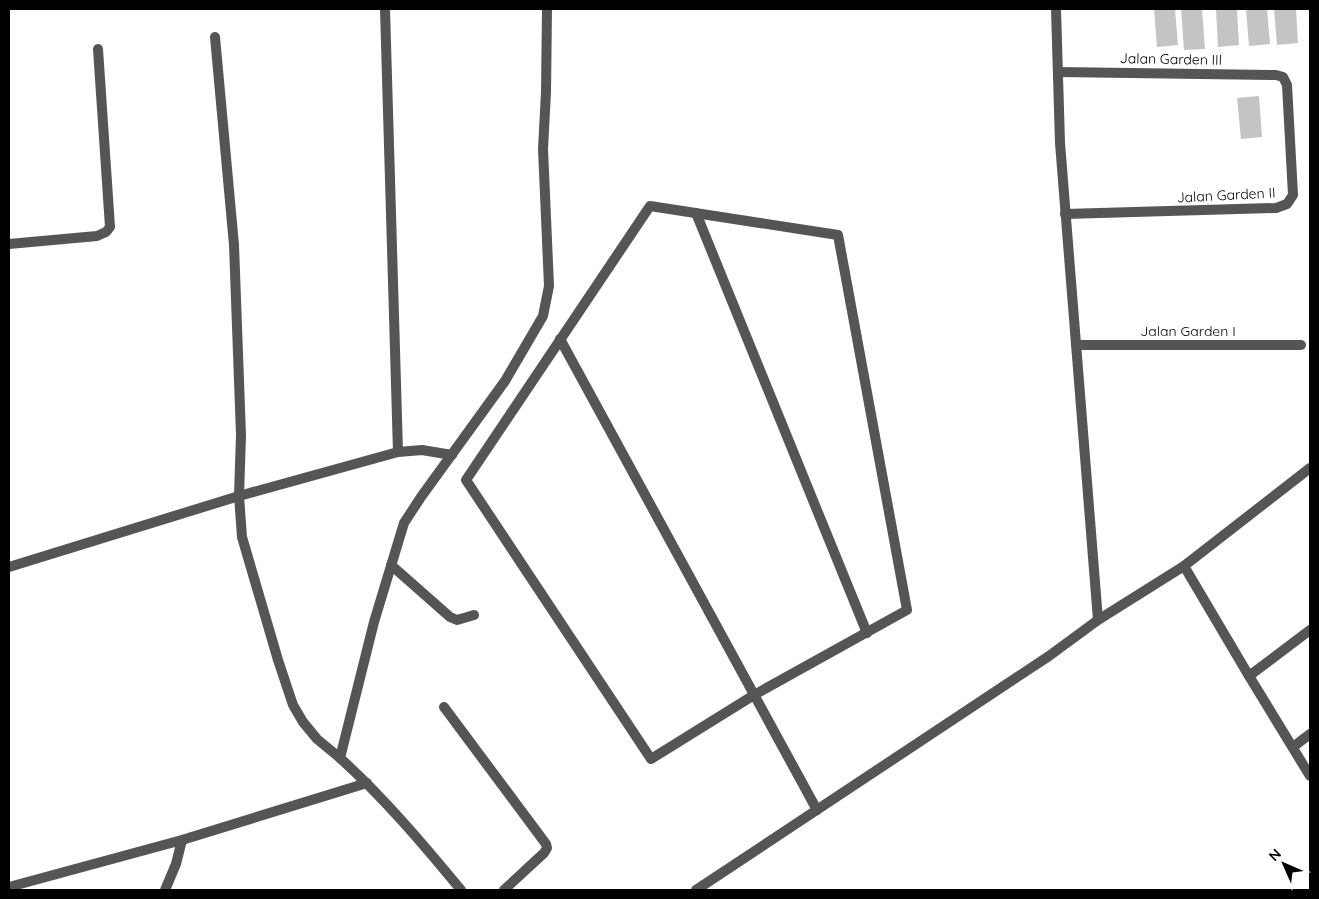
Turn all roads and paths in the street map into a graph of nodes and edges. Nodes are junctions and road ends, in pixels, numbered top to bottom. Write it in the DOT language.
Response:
graph roads {
  1 [pos="385,9"];
  2 [pos="547,9"];
  3 [pos="1056,9"];
  4 [pos="215,37"];
  5 [pos="98,49"];
  6 [pos="1058,72"];
  7 [pos="1283,77"];
  8 [pos="696,213"];
  9 [pos="1065,214"];
  10 [pos="9,244"];
  11 [pos="560,339"];
  12 [pos="1076,345"];
  13 [pos="1300,345"];
  14 [pos="398,452"];
  15 [pos="452,455"];
  16 [pos="1310,468"];
  17 [pos="239,496"];
  18 [pos="391,565"];
  19 [pos="1184,566"];
  20 [pos="9,567"];
  21 [pos="474,615"];
  22 [pos="1098,620"];
  23 [pos="1310,630"];
  24 [pos="867,633"];
  25 [pos="1249,676"];
  26 [pos="754,695"];
  27 [pos="444,707"];
  28 [pos="1310,734"];
  29 [pos="1292,747"];
  30 [pos="340,758"];
  31 [pos="1310,776"];
  32 [pos="367,783"];
  33 [pos="817,810"];
  34 [pos="182,840"];
  35 [pos="9,888"];
  36 [pos="165,890"];
  37 [pos="461,890"];
  38 [pos="504,890"];
  39 [pos="696,890"];
  1 -- 14 [label="street"];
  2 -- 15 [label="street"];
  3 -- 6 [label="street"];
  4 -- 17 [label="street"];
  5 -- 10 [label="street"];
  6 -- 7 [label="street, Jalan Garden III"];
  6 -- 9 [label="street"];
  7 -- 9 [label="street, Jalan Garden II"];
  8 -- 11 [label="street"];
  8 -- 24 [label="street"];
  8 -- 24 [label="street"];
  9 -- 12 [label="street"];
  11 -- 26 [label="street"];
  11 -- 26 [label="street"];
  12 -- 13 [label="street, Jalan Garden I"];
  12 -- 22 [label="street"];
  14 -- 15 [label="street"];
  14 -- 17 [label="street"];
  15 -- 18 [label="street"];
  16 -- 19 [label="street"];
  17 -- 20 [label="street"];
  17 -- 30 [label="street"];
  18 -- 21 [label="street"];
  18 -- 30 [label="street"];
  19 -- 22 [label="street"];
  19 -- 25 [label="street"];
  22 -- 33 [label="street"];
  23 -- 25 [label="street"];
  24 -- 26 [label="street"];
  25 -- 29 [label="street"];
  26 -- 33 [label="street"];
  27 -- 38 [label="street"];
  28 -- 29 [label="street"];
  29 -- 31 [label="street"];
  30 -- 32 [label="street"];
  32 -- 34 [label="street"];
  32 -- 37 [label="street"];
  33 -- 39 [label="street"];
  34 -- 35 [label="street"];
  34 -- 36 [label="street"];
}
